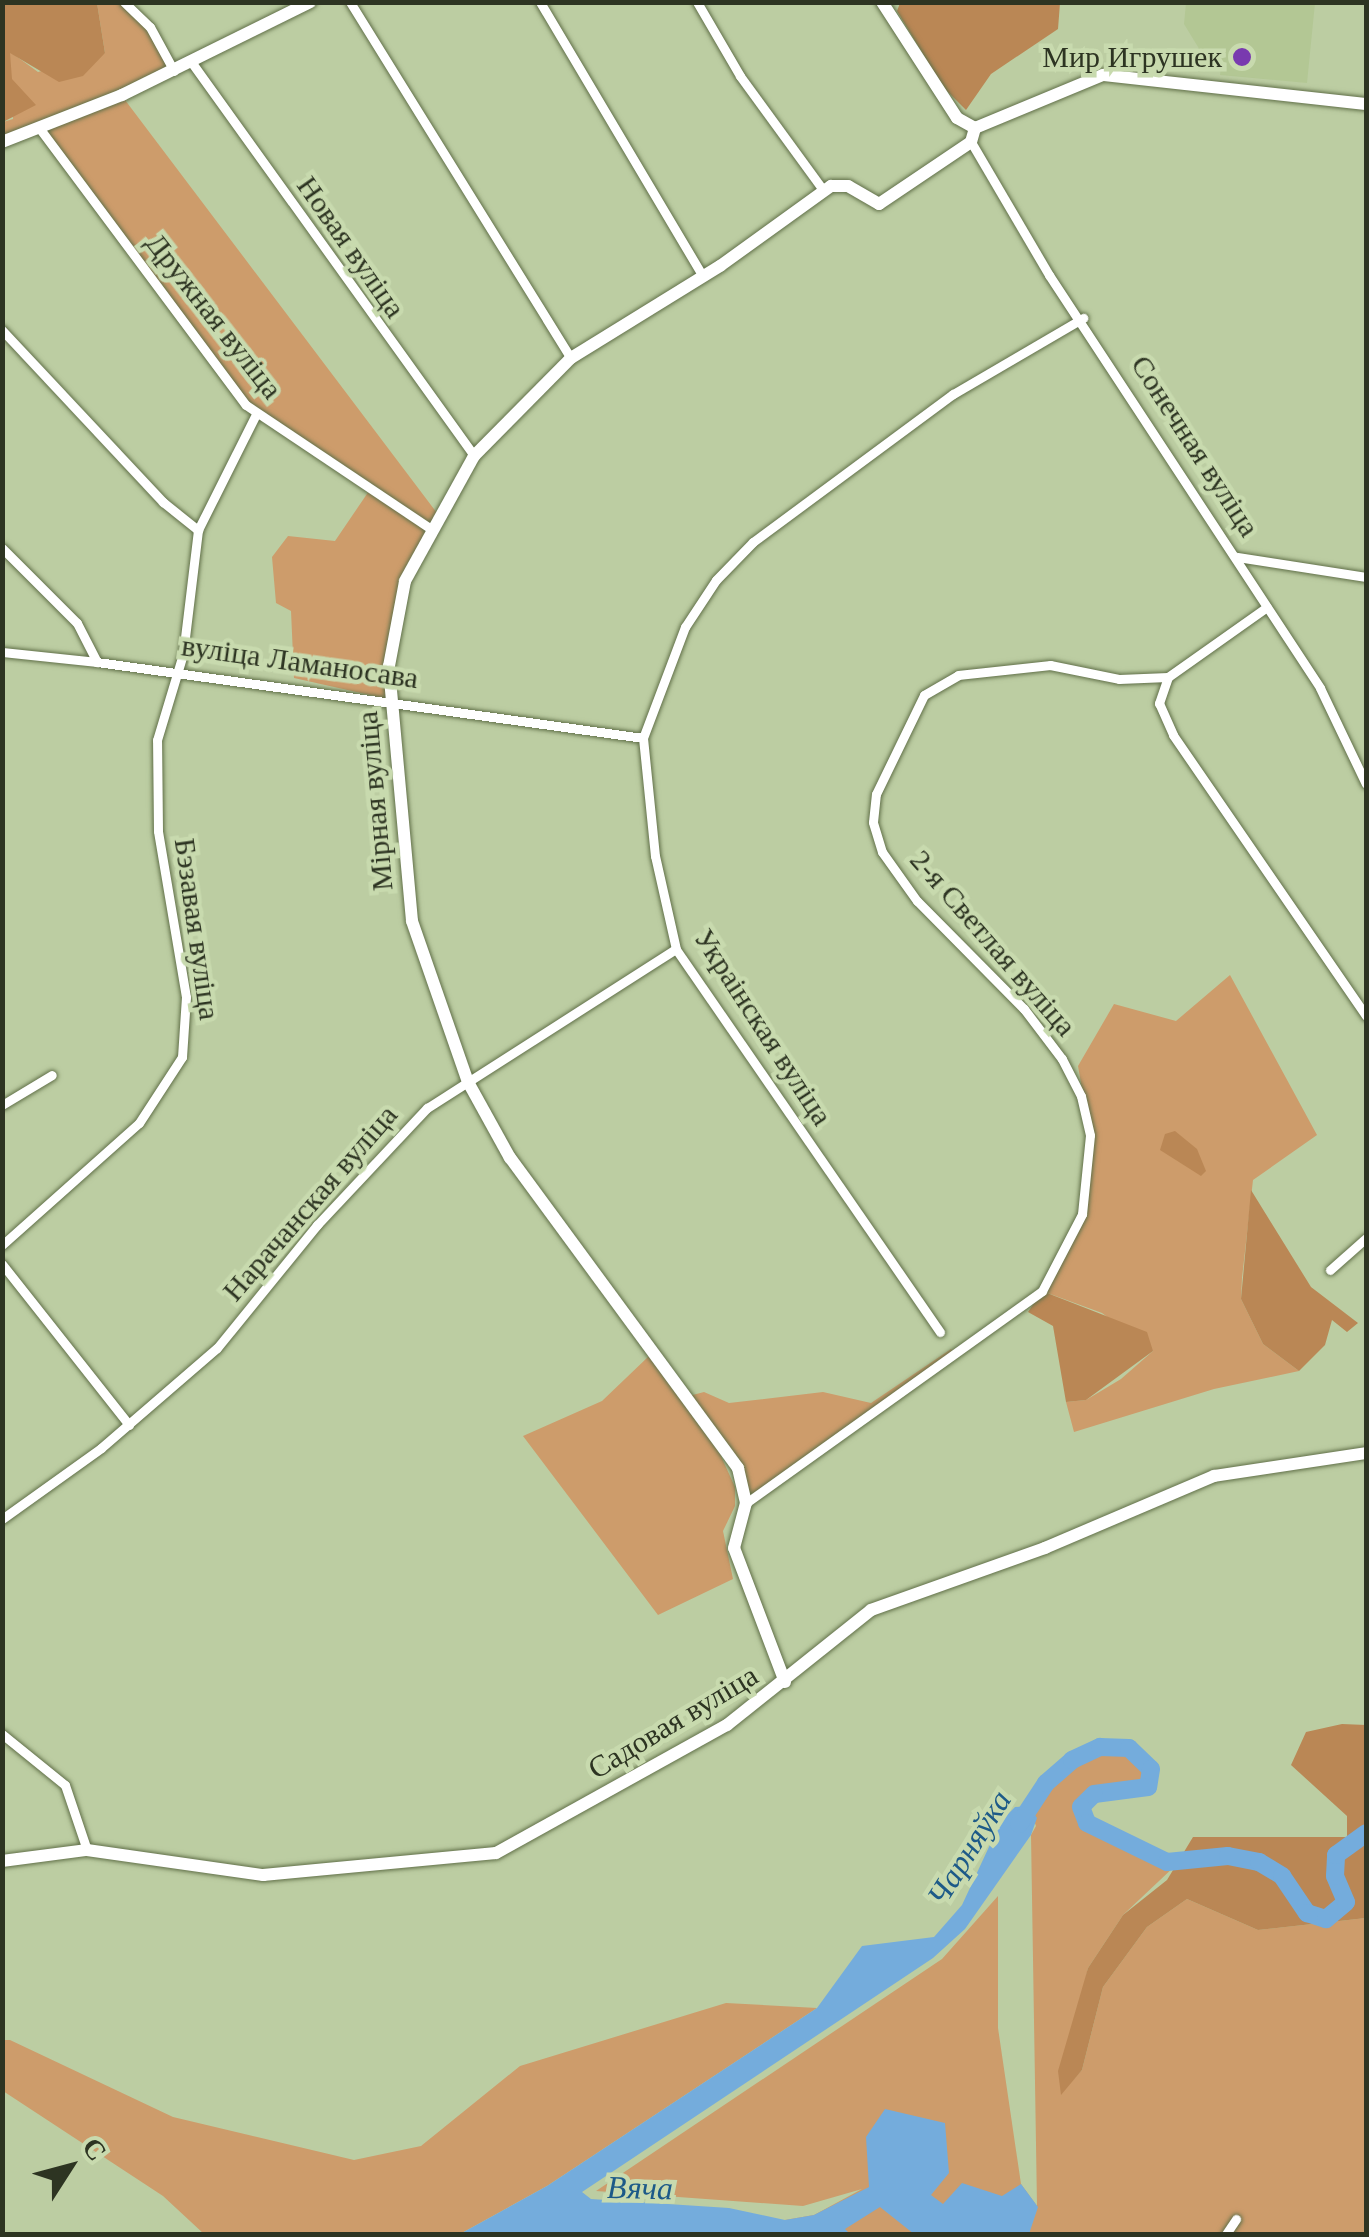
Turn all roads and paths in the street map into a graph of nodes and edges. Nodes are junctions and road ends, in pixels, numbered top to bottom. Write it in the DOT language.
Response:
graph roads {
  1 [pos="124,2"];
  2 [pos="310,2"];
  3 [pos="350,2"];
  4 [pos="540,2"];
  5 [pos="696,2"];
  6 [pos="882,2"];
  7 [pos="192,63"];
  8 [pos="174,71"];
  9 [pos="1366,104"];
  10 [pos="40,129"];
  11 [pos="972,132"];
  12 [pos="2,142"];
  13 [pos="824,191"];
  14 [pos="702,276"];
  15 [pos="1082,318"];
  16 [pos="2,330"];
  17 [pos="570,358"];
  18 [pos="256,414"];
  19 [pos="474,456"];
  20 [pos="198,530"];
  21 [pos="434,530"];
  22 [pos="2,548"];
  23 [pos="1238,557"];
  24 [pos="1366,577"];
  25 [pos="1266,607"];
  26 [pos="2,652"];
  27 [pos="96,662"];
  28 [pos="180,668"];
  29 [pos="1168,677"];
  30 [pos="392,700"];
  31 [pos="643,738"];
  32 [pos="1366,784"];
  33 [pos="676,949"];
  34 [pos="1366,1016"];
  35 [pos="52,1075"];
  36 [pos="468,1082"];
  37 [pos="2,1105"];
  38 [pos="1366,1238"];
  39 [pos="2,1245"];
  40 [pos="2,1264"];
  41 [pos="1330,1270"];
  42 [pos="940,1332"];
  43 [pos="129,1425"];
  44 [pos="1366,1453"];
  45 [pos="746,1503"];
  46 [pos="2,1519"];
  47 [pos="786,1682"];
  48 [pos="2,1734"];
  49 [pos="87,1850"];
  50 [pos="2,1861"];
  51 [pos="1236,2219"];
  52 [pos="1226,2234"];
  1 -- 8 [label="street"];
  2 -- 7 [label="street"];
  3 -- 17 [label="street"];
  4 -- 14 [label="street"];
  5 -- 13 [label="street"];
  6 -- 11 [label="street, Сонечная вуліца"];
  7 -- 8 [label="street"];
  7 -- 19 [label="street, Новая вуліца"];
  8 -- 10 [label="street"];
  9 -- 11 [label="street"];
  10 -- 12 [label="street"];
  10 -- 18 [label="street, Дружная вуліца"];
  11 -- 13 [label="street"];
  11 -- 15 [label="street, Сонечная вуліца"];
  13 -- 14 [label="street, Мірная вуліца"];
  14 -- 17 [label="street, Мірная вуліца"];
  15 -- 23 [label="street, Сонечная вуліца"];
  15 -- 31 [label="street, Украінская вуліца"];
  16 -- 20 [label="street"];
  17 -- 19 [label="street, Мірная вуліца"];
  18 -- 20 [label="street, Бэзавая вуліца"];
  18 -- 21 [label="street, Дружная вуліца"];
  19 -- 21 [label="street, Мірная вуліца"];
  20 -- 28 [label="street, Бэзавая вуліца"];
  21 -- 30 [label="street, Мірная вуліца"];
  22 -- 27 [label="street"];
  23 -- 24 [label="street"];
  23 -- 25 [label="street, Сонечная вуліца"];
  25 -- 29 [label="street"];
  25 -- 32 [label="street, Сонечная вуліца"];
  26 -- 27 [label="street, вуліца Ламаносава"];
  27 -- 28 [label="street, вуліца Ламаносава"];
  28 -- 30 [label="street, вуліца Ламаносава"];
  28 -- 39 [label="street, Бэзавая вуліца"];
  29 -- 34 [label="street"];
  29 -- 45 [label="street, 2-я Светлая вуліца"];
  30 -- 31 [label="street, вуліца Ламаносава"];
  30 -- 36 [label="street, Мірная вуліца"];
  31 -- 33 [label="street, Украінская вуліца"];
  33 -- 36 [label="street, Нарачанская вуліца"];
  33 -- 42 [label="street, Украінская вуліца"];
  35 -- 37 [label="street"];
  36 -- 43 [label="street, Нарачанская вуліца"];
  36 -- 45 [label="street, Мірная вуліца"];
  38 -- 41 [label="street"];
  40 -- 43 [label="street"];
  43 -- 46 [label="street, Нарачанская вуліца"];
  44 -- 47 [label="street, Садовая вуліца"];
  45 -- 47 [label="street"];
  47 -- 49 [label="street, Садовая вуліца"];
  48 -- 49 [label="street"];
  49 -- 50 [label="street, Садовая вуліца"];
  51 -- 52 [label="street"];
}
